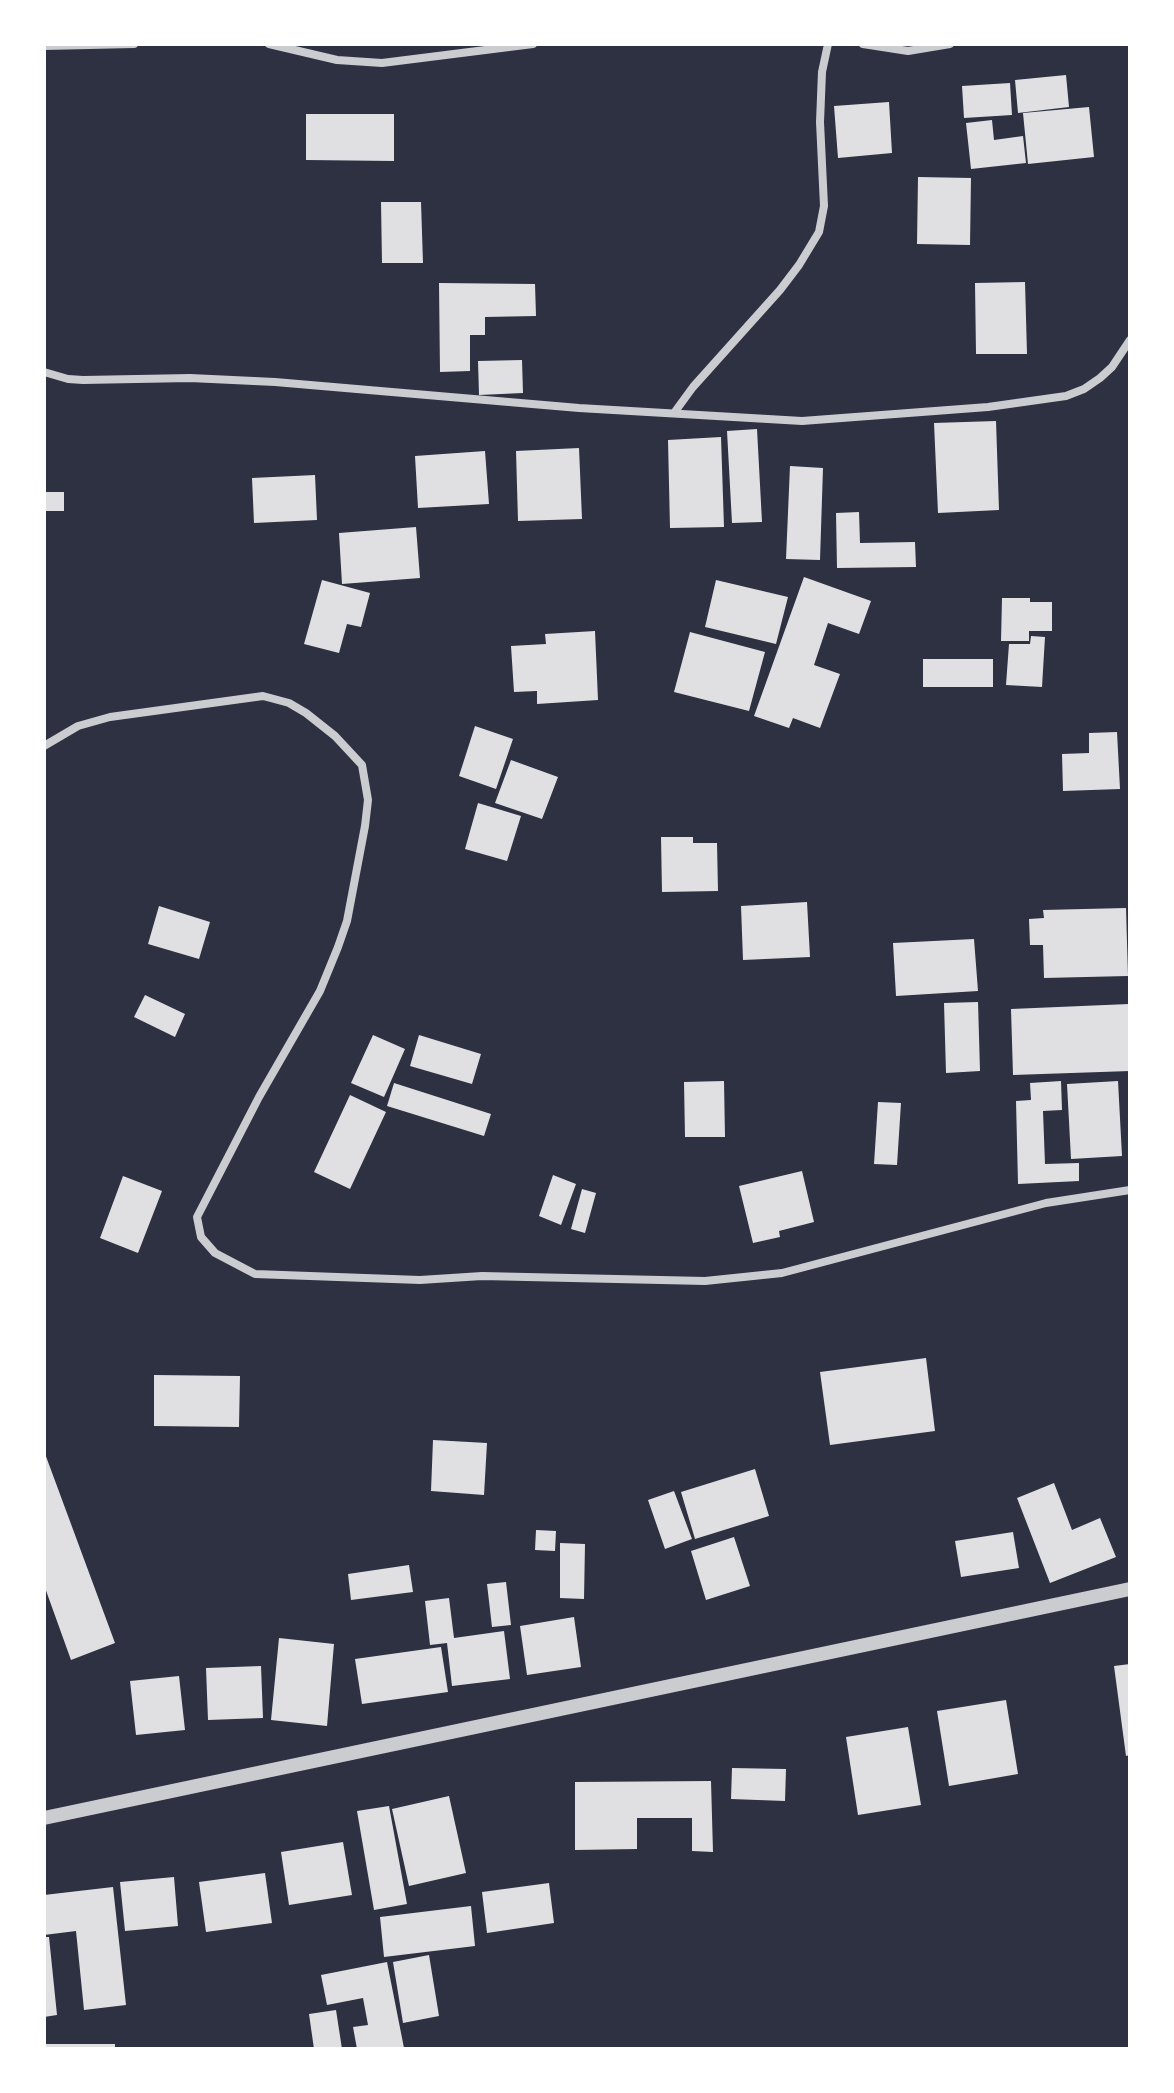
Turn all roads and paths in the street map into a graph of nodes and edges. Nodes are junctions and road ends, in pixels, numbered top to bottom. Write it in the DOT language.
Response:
graph roads {
  1 [pos="134,44"];
  2 [pos="269,44"];
  3 [pos="533,44"];
  4 [pos="828,44"];
  5 [pos="863,44"];
  6 [pos="950,44"];
  7 [pos="44,46"];
  8 [pos="1130,340"];
  9 [pos="44,372"];
  10 [pos="674,413"];
  11 [pos="44,746"];
  12 [pos="1130,1190"];
  13 [pos="1130,1589"];
  14 [pos="44,1818"];
  1 -- 7 [label="street"];
  2 -- 3 [label="street"];
  4 -- 10 [label="street"];
  5 -- 6 [label="street"];
  8 -- 10 [label="street"];
  9 -- 10 [label="street"];
  11 -- 12 [label="street"];
  13 -- 14 [label="street"];
}
